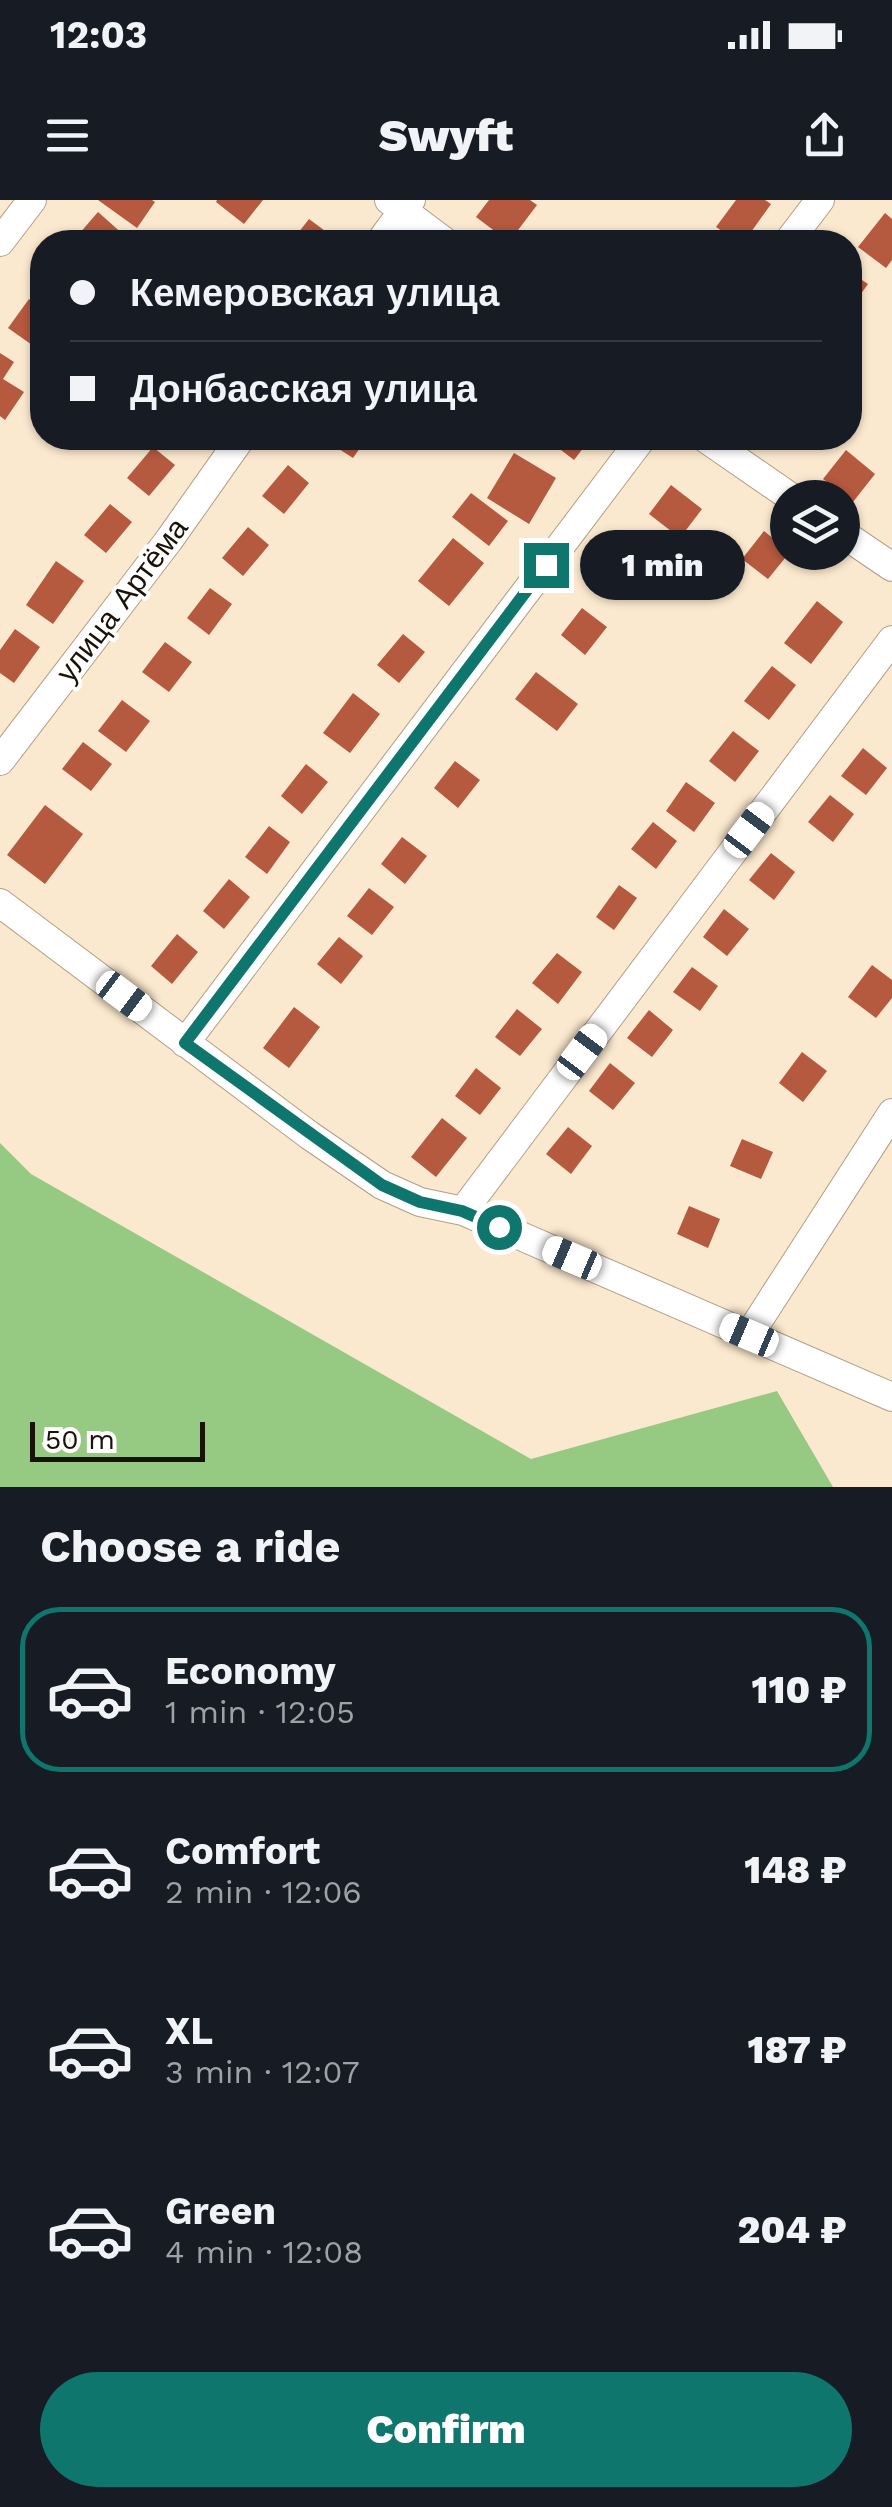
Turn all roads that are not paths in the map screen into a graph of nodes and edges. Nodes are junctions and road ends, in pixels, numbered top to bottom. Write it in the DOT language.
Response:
graph roads {
  1 [pos="32,200"];
  2 [pos="820,200"];
  3 [pos="401,203"];
  4 [pos="386,230"];
  5 [pos="431,230"];
  6 [pos="797,230"];
  7 [pos="0,242"];
  8 [pos="233,450"];
  9 [pos="633,450"];
  10 [pos="722,450"];
  11 [pos="770,483"];
  12 [pos="860,545"];
  13 [pos="892,567"];
  14 [pos="892,640"];
  15 [pos="0,761"];
  16 [pos="0,903"];
  17 [pos="185,1043"];
  18 [pos="892,1113"];
  19 [pos="462,1211"];
  20 [pos="749,1335"];
  21 [pos="892,1397"];
  1 -- 7 [label="street"];
  2 -- 6 [label="street"];
  3 -- 4 [label="street"];
  3 -- 5 [label="street"];
  8 -- 15 [label="street, улица Артёма"];
  9 -- 17 [label="street"];
  10 -- 11 [label="street"];
  12 -- 13 [label="street"];
  14 -- 19 [label="street"];
  16 -- 17 [label="street"];
  17 -- 19 [label="street"];
  18 -- 20 [label="street"];
  19 -- 20 [label="street"];
  20 -- 21 [label="street"];
}
